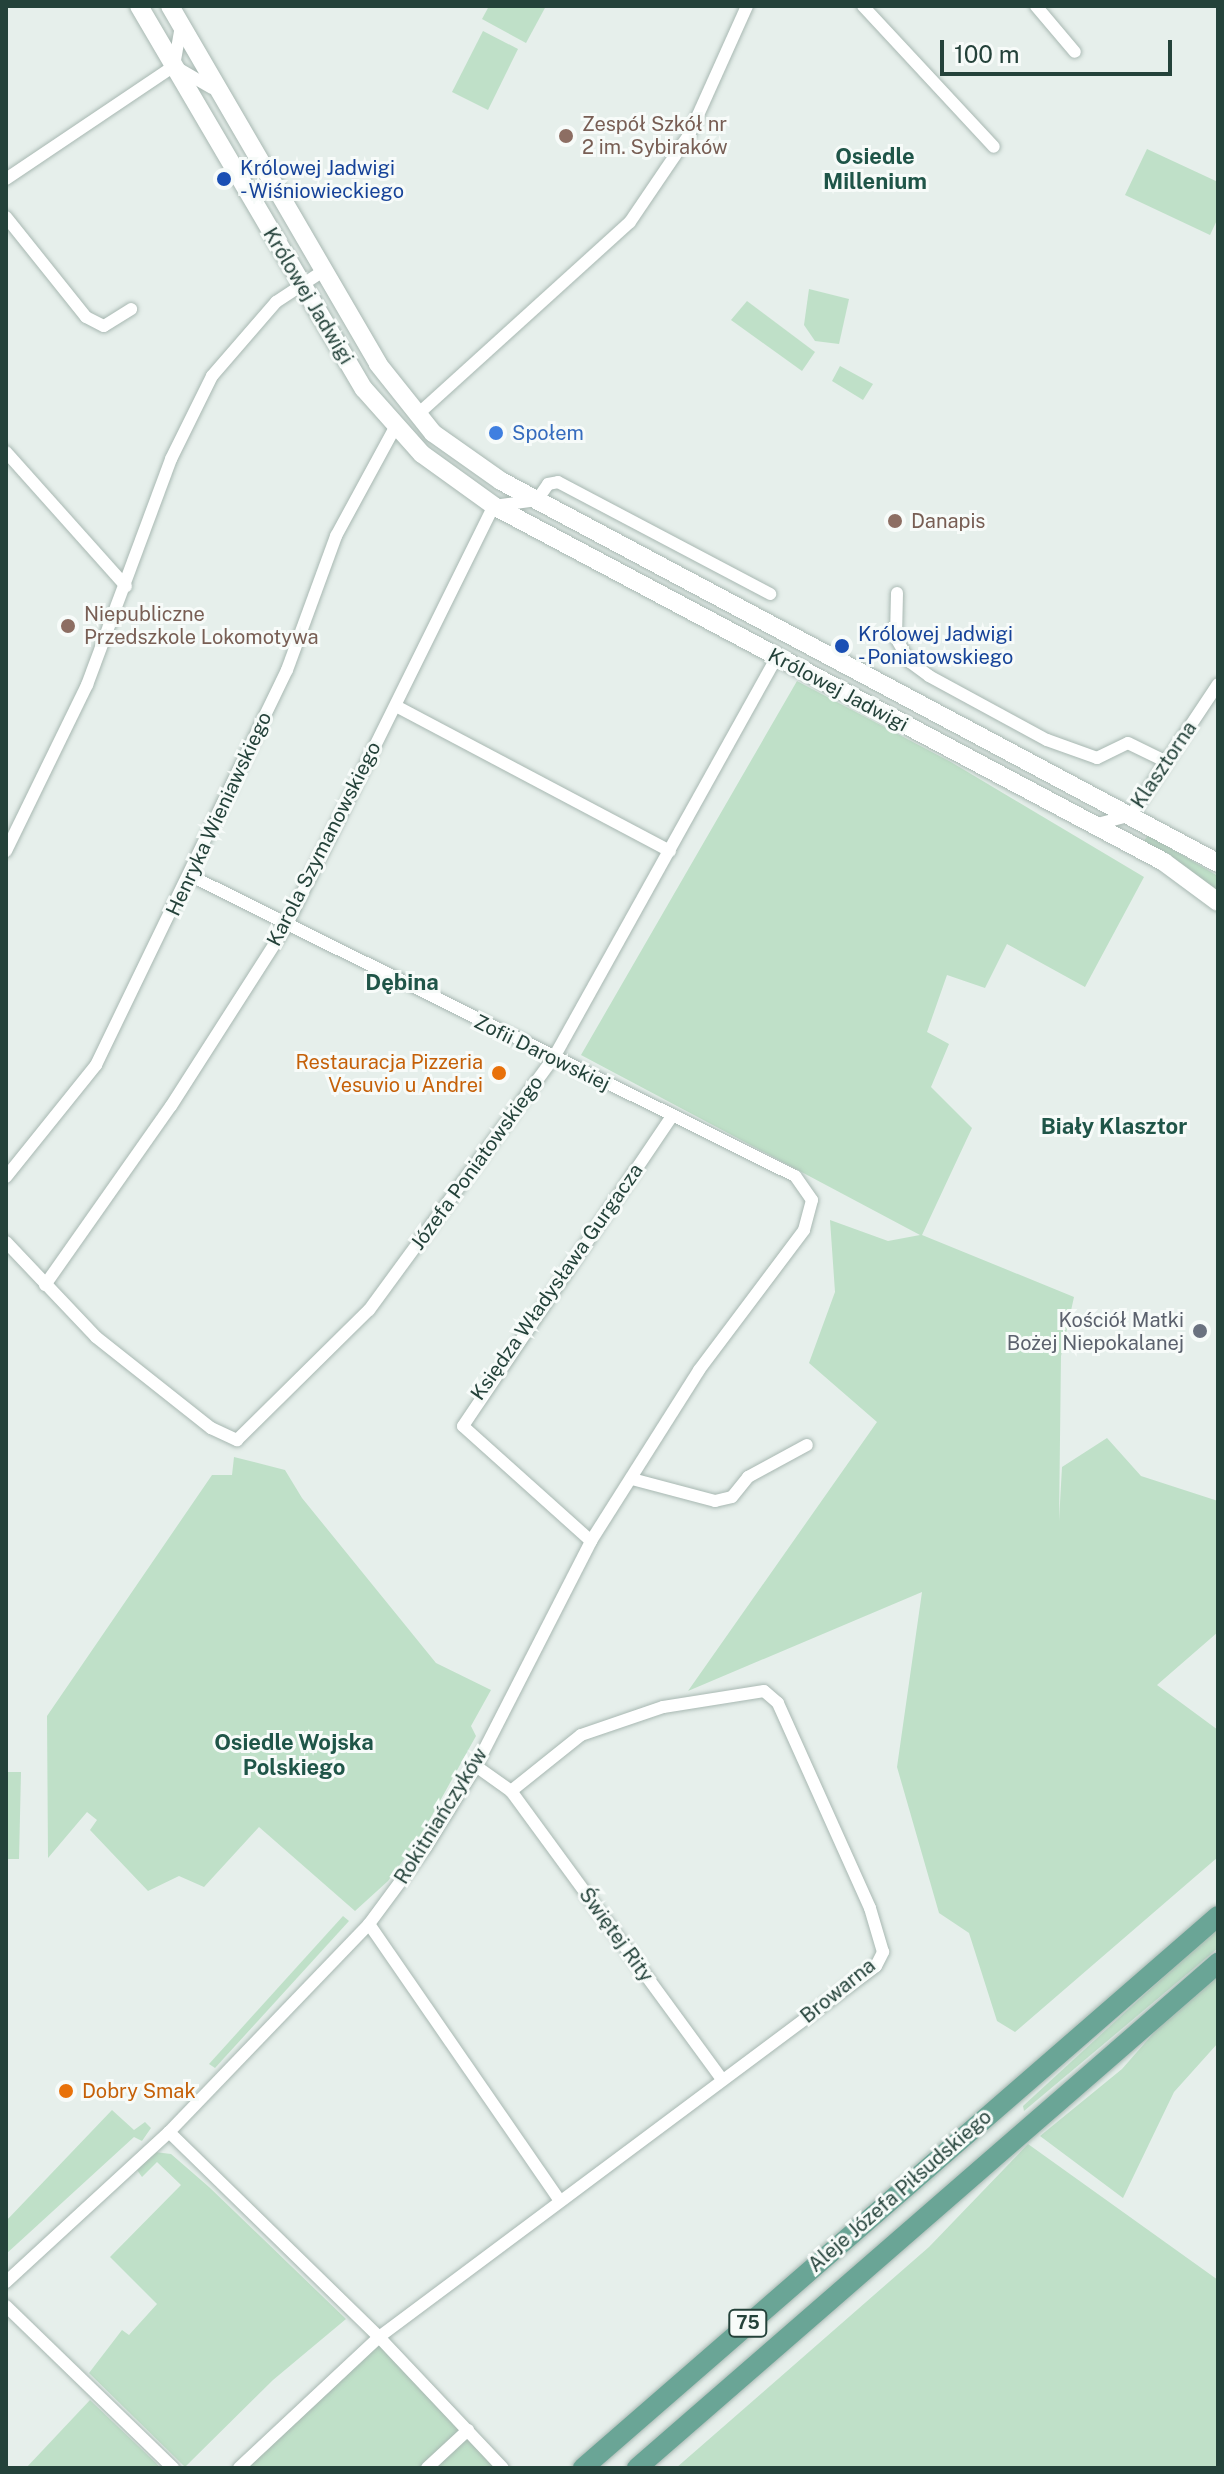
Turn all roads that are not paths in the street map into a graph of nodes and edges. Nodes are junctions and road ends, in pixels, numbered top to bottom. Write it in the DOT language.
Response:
graph roads {
  1 [pos="139,6"];
  2 [pos="170,6"];
  3 [pos="747,6"];
  4 [pos="863,6"];
  5 [pos="1036,6"];
  6 [pos="181,25"];
  7 [pos="1075,52"];
  8 [pos="174,66"];
  9 [pos="221,96"];
  10 [pos="994,147"];
  11 [pos="6,179"];
  12 [pos="6,217"];
  13 [pos="323,271"];
  14 [pos="300,286"];
  15 [pos="131,309"];
  16 [pos="417,415"];
  17 [pos="394,429"];
  18 [pos="6,452"];
  19 [pos="537,500"];
  20 [pos="494,506"];
  21 [pos="538,531"];
  22 [pos="126,586"];
  23 [pos="897,593"];
  24 [pos="770,594"];
  25 [pos="777,657"];
  26 [pos="1218,684"];
  27 [pos="396,706"];
  28 [pos="1167,762"];
  29 [pos="1131,815"];
  30 [pos="1094,825"];
  31 [pos="1137,849"];
  32 [pos="6,851"];
  33 [pos="670,851"];
  34 [pos="1218,863"];
  35 [pos="191,876"];
  36 [pos="1218,902"];
  37 [pos="286,926"];
  38 [pos="553,1059"];
  39 [pos="672,1116"];
  40 [pos="6,1177"];
  41 [pos="6,1242"];
  42 [pos="772,1269"];
  43 [pos="45,1285"];
  44 [pos="807,1445"];
  45 [pos="632,1479"];
  46 [pos="591,1541"];
  47 [pos="476,1766"];
  48 [pos="511,1791"];
  49 [pos="1218,1916"];
  50 [pos="369,1924"];
  51 [pos="1218,1963"];
  52 [pos="722,2079"];
  53 [pos="1002,2103"];
  54 [pos="1026,2130"];
  55 [pos="169,2132"];
  56 [pos="558,2198"];
  57 [pos="6,2282"];
  58 [pos="6,2306"];
  59 [pos="379,2337"];
  60 [pos="468,2430"];
  61 [pos="173,2468"];
  62 [pos="239,2468"];
  63 [pos="427,2468"];
  64 [pos="503,2468"];
  65 [pos="583,2468"];
  66 [pos="637,2468"];
  1 -- 8 [label="main road, Królowej Jadwigi"];
  2 -- 6 [label="main road, Królowej Jadwigi"];
  3 -- 16 [label="street"];
  4 -- 10 [label="street"];
  5 -- 7 [label="street"];
  6 -- 8 [label="street"];
  6 -- 9 [label="main road, Królowej Jadwigi"];
  8 -- 9 [label="street"];
  8 -- 11 [label="street"];
  8 -- 14 [label="main road, Królowej Jadwigi"];
  9 -- 13 [label="main road, Królowej Jadwigi"];
  12 -- 15 [label="street"];
  13 -- 14 [label="street"];
  13 -- 16 [label="main road, Królowej Jadwigi"];
  14 -- 17 [label="main road, Królowej Jadwigi"];
  14 -- 22 [label="street"];
  16 -- 19 [label="main road, Królowej Jadwigi"];
  17 -- 20 [label="main road, Królowej Jadwigi"];
  17 -- 35 [label="street, Henryka Wieniawskiego"];
  18 -- 22 [label="street"];
  19 -- 20 [label="street"];
  19 -- 21 [label="street"];
  19 -- 24 [label="street"];
  19 -- 29 [label="main road, Królowej Jadwigi"];
  20 -- 21 [label="main road, Królowej Jadwigi"];
  20 -- 27 [label="street, Karola Szymanowskiego"];
  21 -- 25 [label="main road, Królowej Jadwigi"];
  22 -- 32 [label="street"];
  23 -- 28 [label="street"];
  25 -- 30 [label="main road, Królowej Jadwigi"];
  25 -- 33 [label="street, Józefa Poniatowskiego"];
  26 -- 28 [label="street, Klasztorna"];
  27 -- 33 [label="street"];
  27 -- 37 [label="street, Karola Szymanowskiego"];
  28 -- 29 [label="street, Klasztorna"];
  29 -- 30 [label="street, Klasztorna"];
  29 -- 31 [label="street"];
  29 -- 34 [label="main road, Królowej Jadwigi"];
  30 -- 31 [label="main road, Królowej Jadwigi"];
  31 -- 36 [label="main road, Królowej Jadwigi"];
  33 -- 38 [label="street, Józefa Poniatowskiego"];
  35 -- 37 [label="street, Zofii Darowskiej"];
  35 -- 40 [label="street, Henryka Wieniawskiego"];
  37 -- 38 [label="street, Zofii Darowskiej"];
  37 -- 43 [label="street, Karola Szymanowskiego"];
  38 -- 39 [label="street, Zofii Darowskiej"];
  38 -- 43 [label="street, Józefa Poniatowskiego"];
  39 -- 42 [label="street, Zofii Darowskiej"];
  39 -- 46 [label="street, Księdza Władysława Gurgacza"];
  41 -- 43 [label="street"];
  42 -- 45 [label="street, Rokitniańczyków"];
  44 -- 45 [label="street"];
  45 -- 46 [label="street, Rokitniańczyków"];
  46 -- 47 [label="street, Rokitniańczyków"];
  47 -- 48 [label="street"];
  47 -- 50 [label="street, Rokitniańczyków"];
  48 -- 52 [label="street, Świętej Rity"];
  48 -- 52 [label="street, Browarna"];
  49 -- 53 [label="main road, Aleje Józefa Piłsudskiego / 75"];
  50 -- 55 [label="street, Rokitniańczyków"];
  50 -- 56 [label="street"];
  51 -- 54 [label="main road, Aleje Józefa Piłsudskiego / 75"];
  52 -- 56 [label="street, Browarna"];
  53 -- 54 [label="main road"];
  53 -- 65 [label="main road, Aleje Józefa Piłsudskiego / 75"];
  54 -- 66 [label="main road, Aleje Józefa Piłsudskiego / 75"];
  55 -- 57 [label="street, Rokitniańczyków"];
  55 -- 59 [label="street"];
  56 -- 59 [label="street, Browarna"];
  58 -- 61 [label="street"];
  59 -- 60 [label="street"];
  59 -- 62 [label="street, Browarna"];
  60 -- 63 [label="street"];
  60 -- 64 [label="street"];
}
